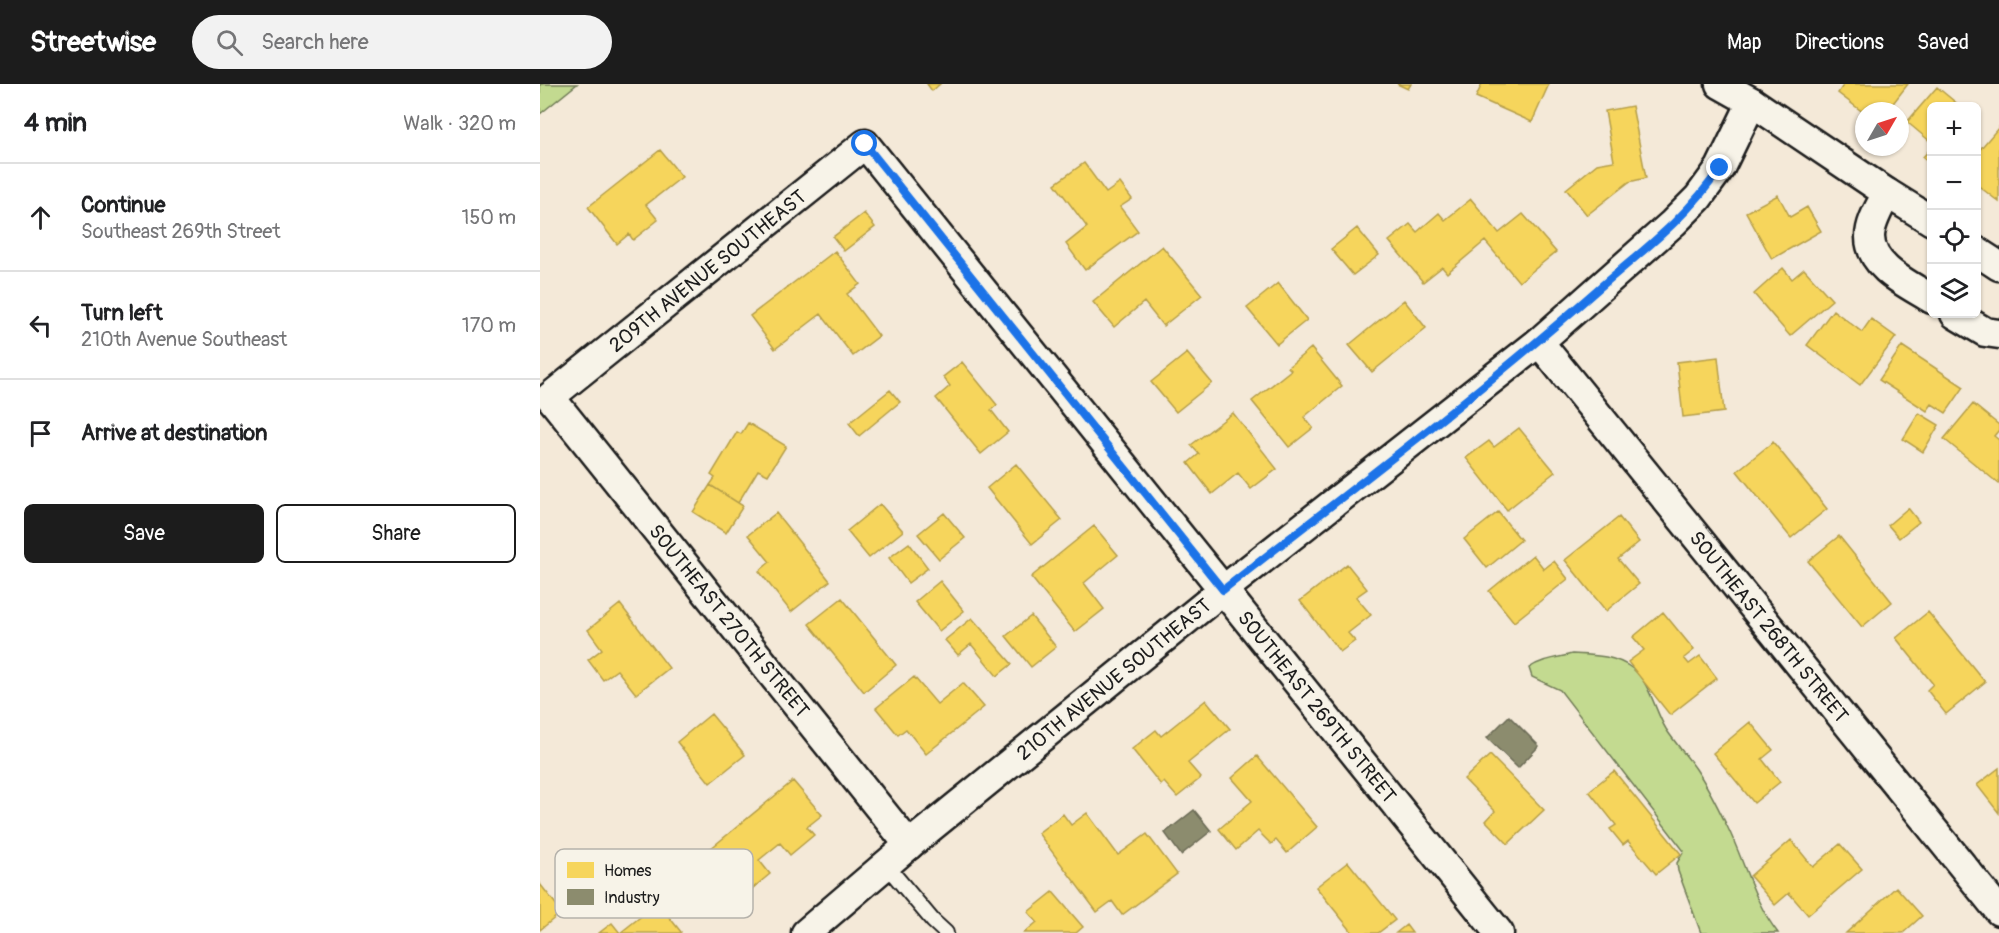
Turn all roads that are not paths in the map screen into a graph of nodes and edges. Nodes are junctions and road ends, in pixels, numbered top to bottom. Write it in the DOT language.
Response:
graph roads {
  1 [pos="1720,84"];
  2 [pos="1752,102"];
  3 [pos="865,144"];
  4 [pos="1887,194"];
  5 [pos="1927,218"];
  6 [pos="1981,254"];
  7 [pos="1999,266"];
  8 [pos="1927,295"];
  9 [pos="1961,318"];
  10 [pos="1999,334"];
  11 [pos="1539,342"];
  12 [pos="550,397"];
  13 [pos="1223,590"];
  14 [pos="909,845"];
  15 [pos="886,865"];
  16 [pos="1999,911"];
  17 [pos="806,933"];
  18 [pos="946,933"];
  19 [pos="1499,933"];
  1 -- 2 [label="street"];
  2 -- 4 [label="street"];
  2 -- 11 [label="street, 210TH AVENUE SOUTHEAST"];
  3 -- 12 [label="street, 209TH AVENUE SOUTHEAST"];
  3 -- 13 [label="street, SOUTHEAST 269TH STREET"];
  4 -- 5 [label="street"];
  4 -- 8 [label="street"];
  6 -- 7 [label="street"];
  9 -- 10 [label="street"];
  11 -- 13 [label="street, 210TH AVENUE SOUTHEAST"];
  11 -- 16 [label="street, SOUTHEAST 268TH STREET"];
  12 -- 14 [label="street, SOUTHEAST 270TH STREET"];
  13 -- 14 [label="street, 210TH AVENUE SOUTHEAST"];
  13 -- 19 [label="street, SOUTHEAST 269TH STREET"];
  14 -- 15 [label="street, 210TH AVENUE SOUTHEAST"];
  15 -- 17 [label="street, 210TH AVENUE SOUTHEAST"];
  15 -- 18 [label="lane"];
}
